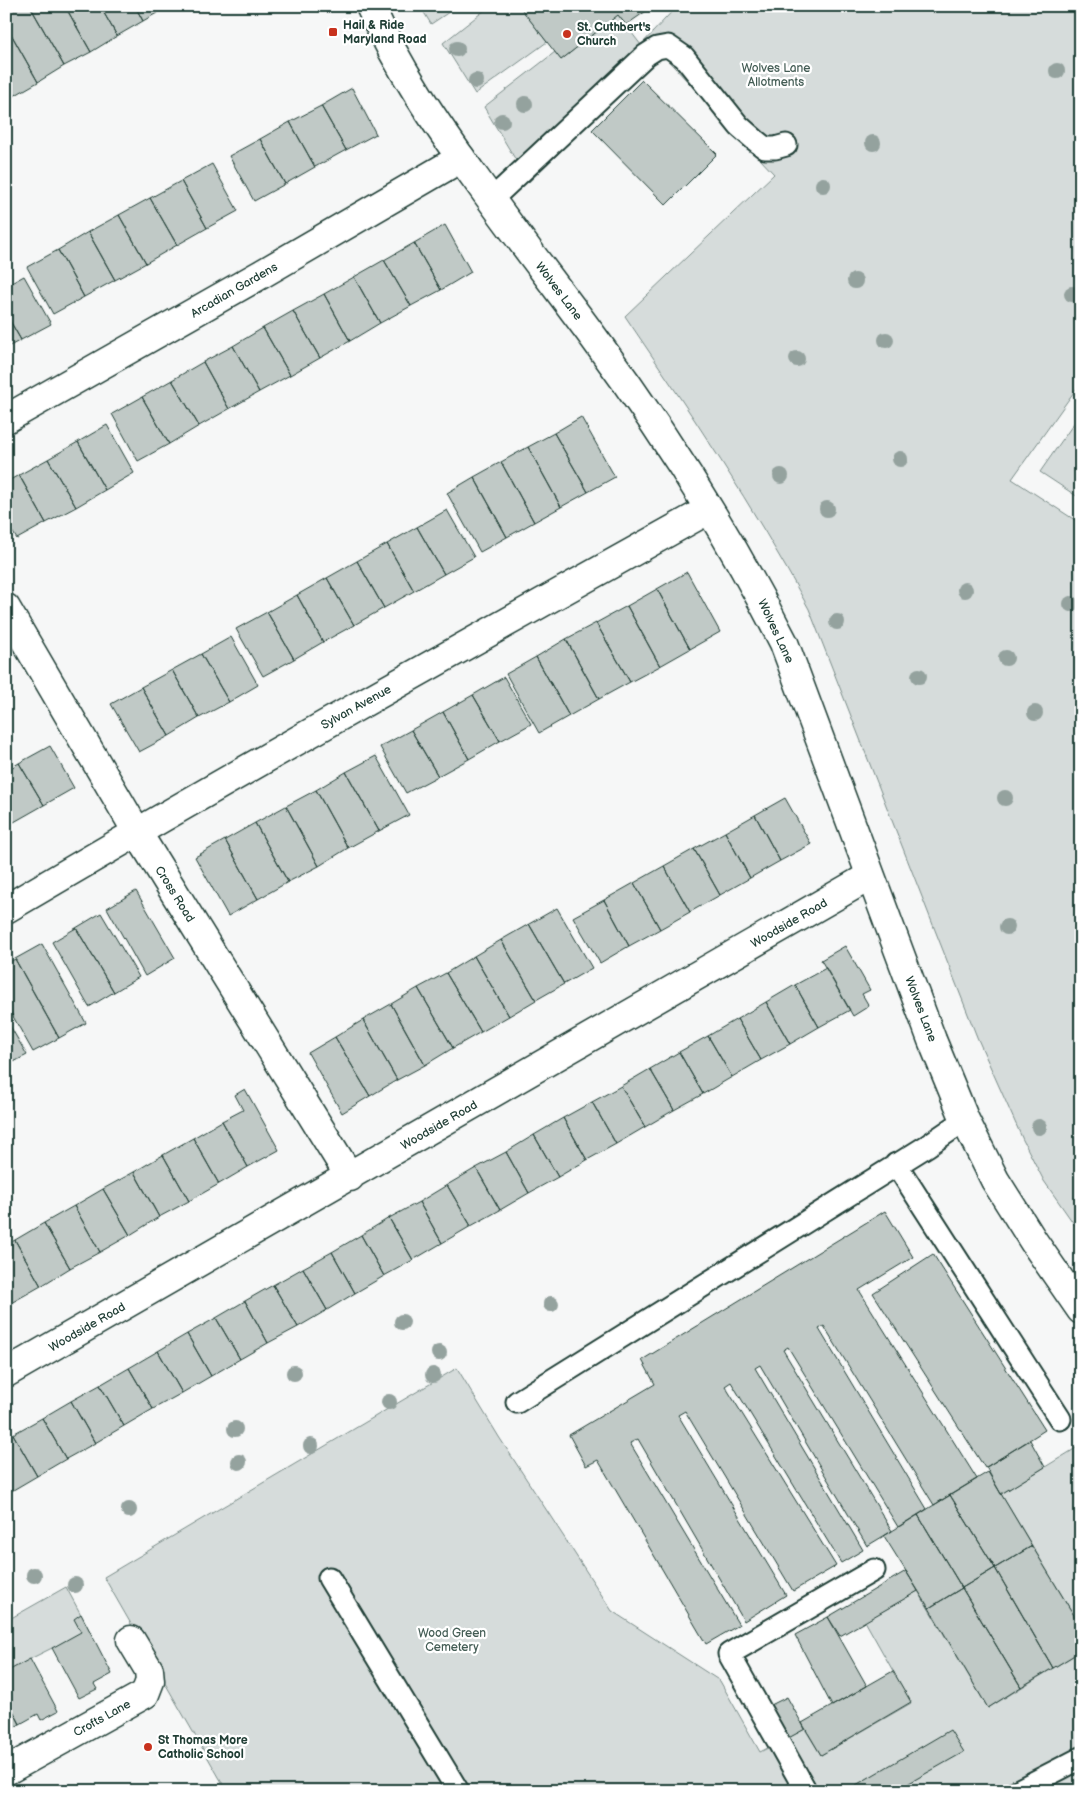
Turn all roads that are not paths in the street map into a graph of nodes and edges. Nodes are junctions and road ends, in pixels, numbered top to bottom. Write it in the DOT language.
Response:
graph roads {
  1 [pos="370,6"];
  2 [pos="786,145"];
  3 [pos="460,158"];
  4 [pos="491,200"];
  5 [pos="6,419"];
  6 [pos="708,510"];
  7 [pos="6,608"];
  8 [pos="136,832"];
  9 [pos="870,876"];
  10 [pos="6,909"];
  11 [pos="964,1120"];
  12 [pos="896,1164"];
  13 [pos="350,1176"];
  14 [pos="1081,1310"];
  15 [pos="6,1373"];
  16 [pos="517,1402"];
  17 [pos="1060,1419"];
  18 [pos="874,1570"];
  19 [pos="329,1578"];
  20 [pos="131,1640"];
  21 [pos="1081,1758"];
  22 [pos="6,1771"];
  23 [pos="458,1791"];
  24 [pos="806,1791"];
  25 [pos="1017,1791"];
  1 -- 3 [label="street, Wolves Lane"];
  2 -- 4 [label="lane"];
  3 -- 4 [label="street, Wolves Lane"];
  3 -- 5 [label="street, Arcadian Gardens"];
  4 -- 6 [label="street, Wolves Lane"];
  6 -- 8 [label="street, Sylvan Avenue"];
  6 -- 9 [label="street, Wolves Lane"];
  7 -- 8 [label="street, Cross Road"];
  8 -- 10 [label="street, Sylvan Avenue"];
  8 -- 13 [label="street, Cross Road"];
  9 -- 11 [label="street, Wolves Lane"];
  9 -- 13 [label="street, Woodside Road"];
  11 -- 12 [label="lane"];
  11 -- 14 [label="street, Wolves Lane"];
  12 -- 16 [label="lane"];
  12 -- 17 [label="lane"];
  13 -- 15 [label="street, Woodside Road"];
  18 -- 24 [label="lane"];
  19 -- 23 [label="lane"];
  20 -- 22 [label="street, Crofts Lane"];
  21 -- 25 [label="lane"];
}
